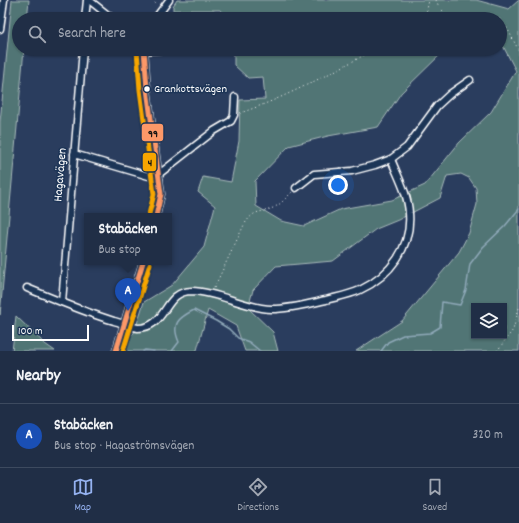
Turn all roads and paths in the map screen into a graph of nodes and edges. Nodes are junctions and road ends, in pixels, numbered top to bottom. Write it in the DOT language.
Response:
graph roads {
  1 [pos="4,0"];
  2 [pos="88,0"];
  3 [pos="169,0"];
  4 [pos="429,0"];
  5 [pos="436,0"];
  6 [pos="86,12"];
  7 [pos="104,12"];
  8 [pos="160,12"];
  9 [pos="426,12"];
  10 [pos="444,12"];
  11 [pos="507,28"];
  12 [pos="0,29"];
  13 [pos="519,51"];
  14 [pos="82,56"];
  15 [pos="144,56"];
  16 [pos="362,56"];
  17 [pos="470,80"];
  18 [pos="235,97"];
  19 [pos="234,115"];
  20 [pos="74,154"];
  21 [pos="391,159"];
  22 [pos="159,177"];
  23 [pos="296,188"];
  24 [pos="157,213"];
  25 [pos="142,265"];
  26 [pos="26,288"];
  27 [pos="212,294"];
  28 [pos="62,302"];
  29 [pos="519,308"];
  30 [pos="124,324"];
  31 [pos="116,351"];
  32 [pos="497,351"];
  1 -- 12 [label="street"];
  2 -- 6 [label="street"];
  2 -- 7 [label="street"];
  3 -- 8 [label="street"];
  4 -- 9 [label="path"];
  5 -- 10 [label="path"];
  11 -- 13 [label="path"];
  14 -- 20 [label="street, Hagavägen"];
  15 -- 22 [label="street"];
  16 -- 19 [label="path"];
  17 -- 21 [label="street"];
  18 -- 19 [label="street"];
  19 -- 22 [label="street"];
  20 -- 22 [label="street"];
  20 -- 28 [label="street, Hagavägen"];
  21 -- 23 [label="street"];
  21 -- 27 [label="street"];
  22 -- 24 [label="street"];
  23 -- 27 [label="path"];
  25 -- 30 [label="street"];
  26 -- 28 [label="street"];
  27 -- 30 [label="street"];
  28 -- 30 [label="street"];
  29 -- 32 [label="path"];
  30 -- 31 [label="street"];
}
